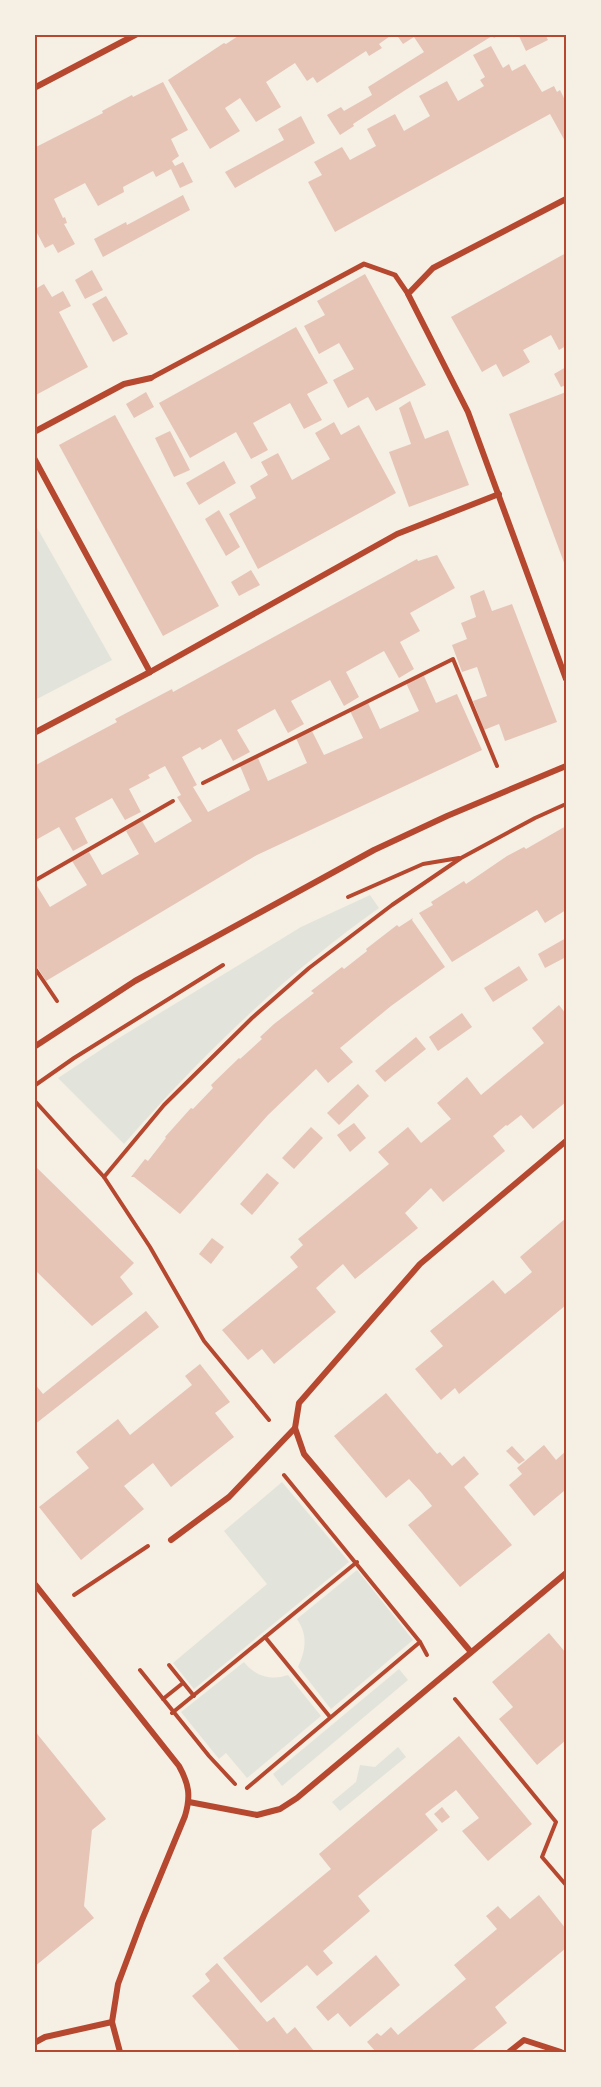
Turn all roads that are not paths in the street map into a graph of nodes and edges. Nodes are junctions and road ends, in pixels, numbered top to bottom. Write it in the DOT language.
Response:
graph roads {
  1 [pos="133,36"];
  2 [pos="34,88"];
  3 [pos="567,199"];
  4 [pos="408,294"];
  5 [pos="151,378"];
  6 [pos="34,432"];
  7 [pos="34,458"];
  8 [pos="499,494"];
  9 [pos="150,672"];
  10 [pos="567,679"];
  11 [pos="34,733"];
  12 [pos="567,766"];
  13 [pos="34,1047"];
  14 [pos="567,1141"];
  15 [pos="295,1428"];
  16 [pos="171,1540"];
  17 [pos="567,1573"];
  18 [pos="34,1583"];
  19 [pos="471,1652"];
  20 [pos="189,1803"];
  21 [pos="112,2022"];
  22 [pos="34,2043"];
  23 [pos="567,2045"];
  24 [pos="120,2052"];
  25 [pos="509,2052"];
  26 [pos="560,2052"];
  1 -- 2 [label="street"];
  3 -- 4 [label="street"];
  4 -- 5 [label="street"];
  4 -- 8 [label="street"];
  5 -- 6 [label="street"];
  7 -- 9 [label="street"];
  8 -- 9 [label="street"];
  8 -- 10 [label="street"];
  9 -- 11 [label="street"];
  12 -- 13 [label="street"];
  14 -- 15 [label="street"];
  15 -- 16 [label="street"];
  15 -- 19 [label="street"];
  17 -- 19 [label="street"];
  18 -- 20 [label="street"];
  19 -- 20 [label="street"];
  20 -- 21 [label="street"];
  21 -- 22 [label="street"];
  21 -- 24 [label="street"];
  23 -- 26 [label="street"];
  25 -- 26 [label="street"];
}
